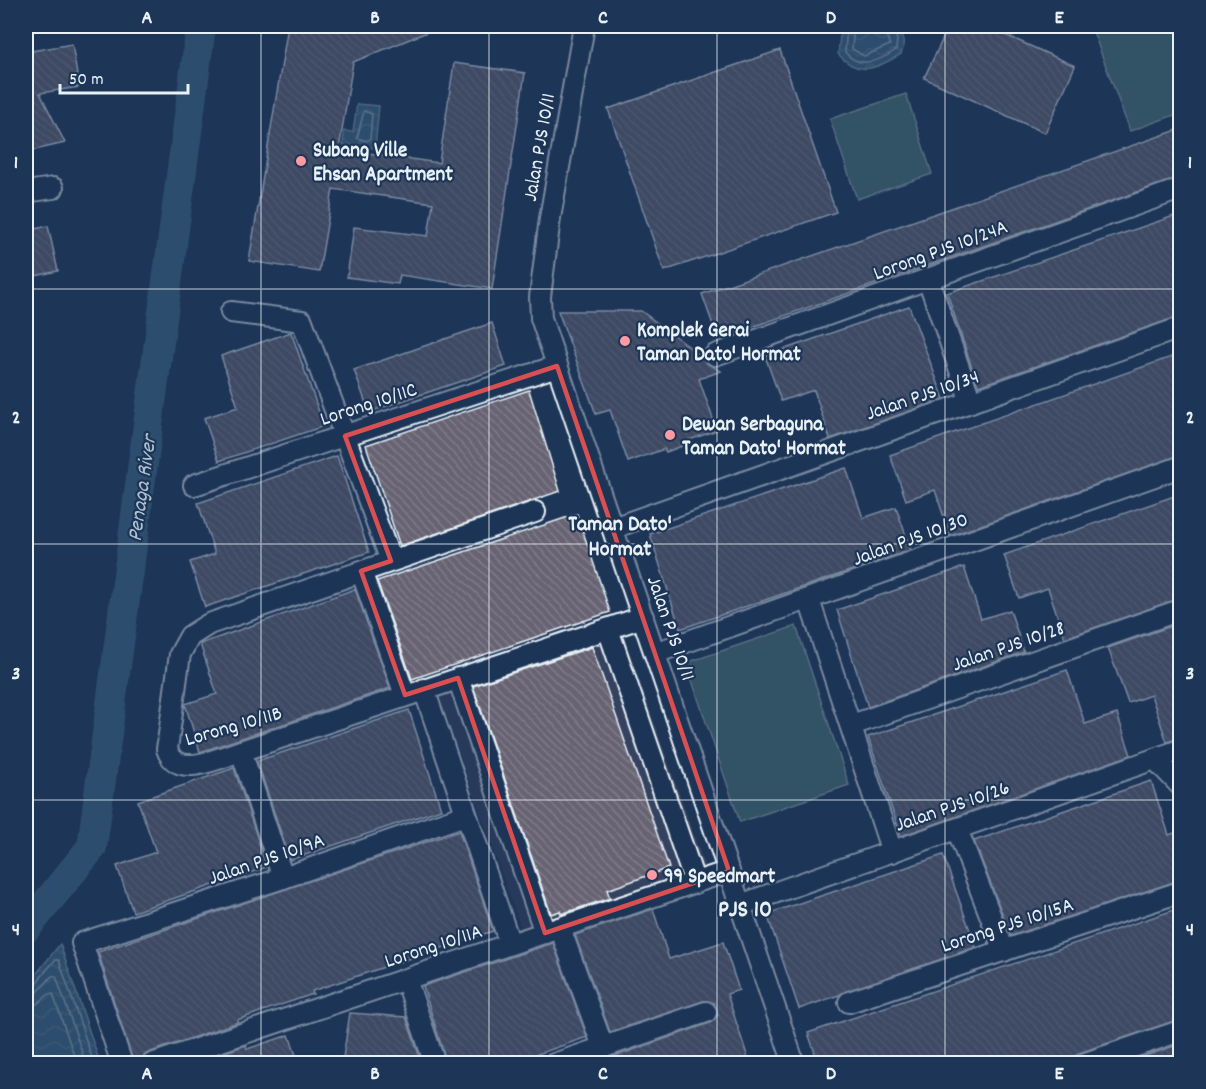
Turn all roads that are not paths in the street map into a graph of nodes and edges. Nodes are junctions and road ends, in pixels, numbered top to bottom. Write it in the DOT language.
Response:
graph roads {
  1 [pos="584,26"];
  2 [pos="53,188"];
  3 [pos="1180,189"];
  4 [pos="26,192"];
  5 [pos="928,279"];
  6 [pos="231,312"];
  7 [pos="1180,328"];
  8 [pos="715,355"];
  9 [pos="557,366"];
  10 [pos="971,402"];
  11 [pos="345,436"];
  12 [pos="1180,467"];
  13 [pos="194,485"];
  14 [pos="534,512"];
  15 [pos="613,528"];
  16 [pos="391,561"];
  17 [pos="361,571"];
  18 [pos="809,600"];
  19 [pos="1180,610"];
  20 [pos="642,617"];
  21 [pos="608,629"];
  22 [pos="654,653"];
  23 [pos="458,678"];
  24 [pos="414,692"];
  25 [pos="852,725"];
  26 [pos="1180,750"];
  27 [pos="241,751"];
  28 [pos="1155,759"];
  29 [pos="1180,785"];
  30 [pos="465,814"];
  31 [pos="957,829"];
  32 [pos="892,852"];
  33 [pos="729,871"];
  34 [pos="283,878"];
  35 [pos="695,882"];
  36 [pos="1180,892"];
  37 [pos="740,905"];
  38 [pos="552,930"];
  39 [pos="510,944"];
  40 [pos="1004,951"];
  41 [pos="406,979"];
  42 [pos="849,1002"];
  43 [pos="706,1012"];
  44 [pos="1180,1031"];
  45 [pos="603,1047"];
  46 [pos="122,1064"];
  47 [pos="152,1064"];
  48 [pos="435,1064"];
  49 [pos="554,1064"];
  50 [pos="794,1064"];
  51 [pos="1083,1064"];
  1 -- 9 [label="street, Jalan PJS 10/11"];
  2 -- 4 [label="street"];
  3 -- 5 [label="street, Lorong PJS 10/24A"];
  5 -- 8 [label="street, Lorong PJS 10/24A"];
  5 -- 10 [label="street"];
  6 -- 11 [label="street"];
  7 -- 10 [label="street, Jalan PJS 10/34"];
  9 -- 11 [label="street, Lorong 10/11C"];
  9 -- 15 [label="street, Jalan PJS 10/11"];
  10 -- 15 [label="street, Jalan PJS 10/34"];
  11 -- 13 [label="street, Lorong 10/11C"];
  11 -- 16 [label="street"];
  12 -- 18 [label="street, Jalan PJS 10/30"];
  14 -- 16 [label="street, Lorong 10/11B"];
  15 -- 20 [label="street, Jalan PJS 10/11"];
  16 -- 17 [label="street, Lorong 10/11B"];
  17 -- 24 [label="street"];
  17 -- 27 [label="street, Lorong 10/11B"];
  18 -- 22 [label="street, Jalan PJS 10/30"];
  18 -- 25 [label="street"];
  19 -- 25 [label="street, Jalan PJS 10/28"];
  20 -- 21 [label="street, Lorong 10/11B"];
  20 -- 22 [label="street, Jalan PJS 10/11"];
  21 -- 23 [label="street, Lorong 10/11B"];
  21 -- 35 [label="street"];
  22 -- 33 [label="street, Jalan PJS 10/11"];
  23 -- 24 [label="street, Lorong 10/11B"];
  23 -- 38 [label="street"];
  24 -- 27 [label="street, Lorong 10/11B"];
  24 -- 30 [label="street"];
  25 -- 32 [label="street"];
  26 -- 28 [label="street, Jalan PJS 10/26"];
  27 -- 34 [label="street"];
  28 -- 29 [label="street"];
  28 -- 31 [label="street, Jalan PJS 10/26"];
  30 -- 34 [label="street, Jalan PJS 10/9A"];
  30 -- 39 [label="street"];
  31 -- 32 [label="street, Jalan PJS 10/26"];
  31 -- 40 [label="street"];
  32 -- 37 [label="street, Jalan PJS 10/26"];
  33 -- 35 [label="street, Lorong 10/11A"];
  33 -- 37 [label="street, Jalan PJS 10/11"];
  34 -- 46 [label="street, Jalan PJS 10/9A"];
  35 -- 38 [label="street, Lorong 10/11A"];
  36 -- 40 [label="street, Lorong PJS 10/15A"];
  37 -- 50 [label="street, Jalan PJS 10/11"];
  38 -- 39 [label="street, Lorong 10/11A"];
  38 -- 45 [label="street"];
  39 -- 41 [label="street, Lorong 10/11A"];
  40 -- 42 [label="street, Lorong PJS 10/15A"];
  41 -- 47 [label="street, Lorong 10/11A"];
  41 -- 48 [label="street"];
  43 -- 45 [label="street"];
  44 -- 51 [label="street"];
  45 -- 49 [label="street"];
}
